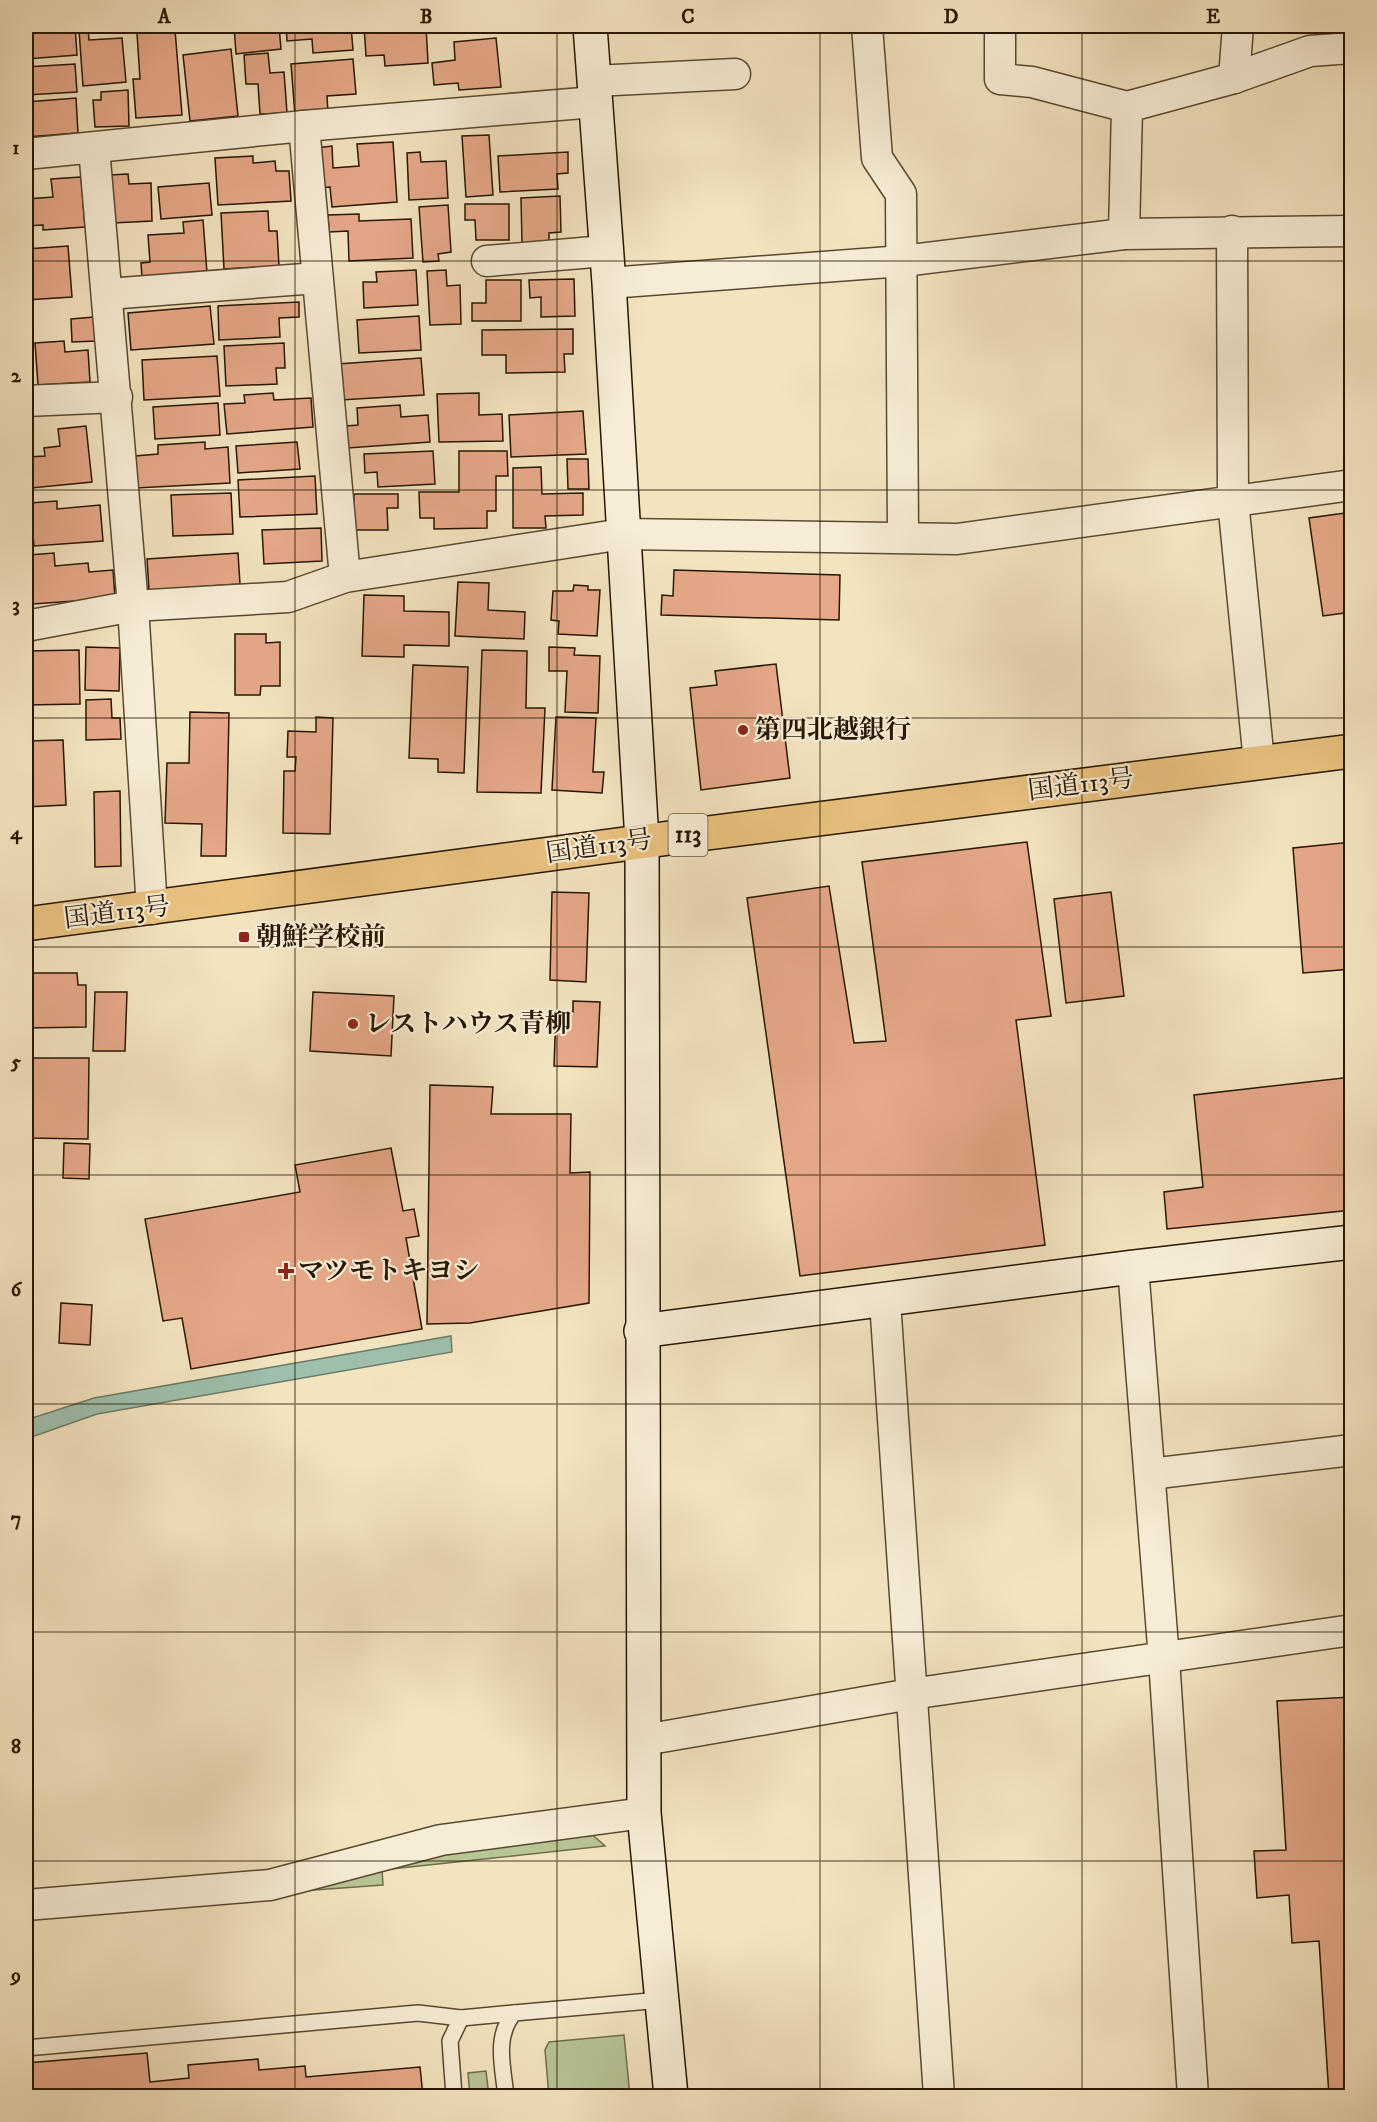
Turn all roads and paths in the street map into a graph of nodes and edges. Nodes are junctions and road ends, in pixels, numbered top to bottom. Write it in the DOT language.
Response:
graph roads {
  1 [pos="590,26"];
  2 [pos="867,26"];
  3 [pos="1000,26"];
  4 [pos="1238,26"];
  5 [pos="1352,48"];
  6 [pos="735,74"];
  7 [pos="1234,78"];
  8 [pos="595,92"];
  9 [pos="1127,107"];
  10 [pos="304,126"];
  11 [pos="94,148"];
  12 [pos="26,154"];
  13 [pos="1232,231"];
  14 [pos="1352,231"];
  15 [pos="1124,234"];
  16 [pos="487,261"];
  17 [pos="903,261"];
  18 [pos="607,267"];
  19 [pos="317,278"];
  20 [pos="108,294"];
  21 [pos="117,397"];
  22 [pos="26,401"];
  23 [pos="1352,485"];
  24 [pos="1233,501"];
  25 [pos="623,534"];
  26 [pos="903,537"];
  27 [pos="345,577"];
  28 [pos="133,606"];
  29 [pos="26,626"];
  30 [pos="1352,751"];
  31 [pos="1259,762"];
  32 [pos="642,842"];
  33 [pos="152,909"];
  34 [pos="26,924"];
  35 [pos="1352,1242"];
  36 [pos="1133,1267"];
  37 [pos="885,1301"];
  38 [pos="641,1331"];
  39 [pos="1352,1450"];
  40 [pos="1150,1474"];
  41 [pos="1352,1630"];
  42 [pos="1164,1659"];
  43 [pos="911,1694"];
  44 [pos="644,1740"];
  45 [pos="644,1813"];
  46 [pos="26,1905"];
  47 [pos="661,2000"];
  48 [pos="514,2013"];
  49 [pos="461,2018"];
  50 [pos="26,2048"];
  51 [pos="454,2097"];
  52 [pos="506,2097"];
  53 [pos="671,2097"];
  54 [pos="939,2097"];
  55 [pos="1193,2097"];
  1 -- 8 [label="street"];
  2 -- 17 [label="street"];
  3 -- 9 [label="street"];
  4 -- 7 [label="street"];
  5 -- 7 [label="street"];
  6 -- 8 [label="street"];
  7 -- 9 [label="street"];
  8 -- 10 [label="street"];
  8 -- 18 [label="street"];
  9 -- 15 [label="street"];
  10 -- 11 [label="street"];
  10 -- 19 [label="street"];
  11 -- 12 [label="street"];
  11 -- 20 [label="street"];
  13 -- 14 [label="street"];
  13 -- 15 [label="street"];
  13 -- 24 [label="street"];
  15 -- 17 [label="street"];
  16 -- 18 [label="street"];
  17 -- 18 [label="street"];
  17 -- 26 [label="street"];
  18 -- 25 [label="street"];
  19 -- 20 [label="street"];
  19 -- 27 [label="street"];
  20 -- 21 [label="street"];
  21 -- 22 [label="street"];
  21 -- 28 [label="street"];
  23 -- 24 [label="street"];
  24 -- 26 [label="street"];
  24 -- 31 [label="street"];
  25 -- 26 [label="street"];
  25 -- 27 [label="street"];
  25 -- 32 [label="street"];
  27 -- 28 [label="street"];
  28 -- 29 [label="street"];
  28 -- 33 [label="street"];
  30 -- 31 [label="highway, 国道113号 / 113"];
  31 -- 32 [label="highway, 国道113号 / 113"];
  32 -- 33 [label="highway, 国道113号 / 113"];
  32 -- 38 [label="street"];
  33 -- 34 [label="highway, 国道113号 / 113"];
  35 -- 36 [label="street"];
  36 -- 37 [label="street"];
  36 -- 40 [label="street"];
  37 -- 38 [label="street"];
  37 -- 43 [label="street"];
  38 -- 44 [label="street"];
  39 -- 40 [label="street"];
  40 -- 42 [label="street"];
  41 -- 42 [label="street"];
  42 -- 43 [label="street"];
  42 -- 55 [label="street"];
  43 -- 44 [label="street"];
  43 -- 54 [label="street"];
  44 -- 45 [label="street"];
  45 -- 46 [label="street"];
  45 -- 47 [label="street"];
  47 -- 48 [label="lane"];
  47 -- 53 [label="street"];
  48 -- 49 [label="lane"];
  48 -- 52 [label="lane"];
  49 -- 50 [label="lane"];
  49 -- 51 [label="lane"];
}
